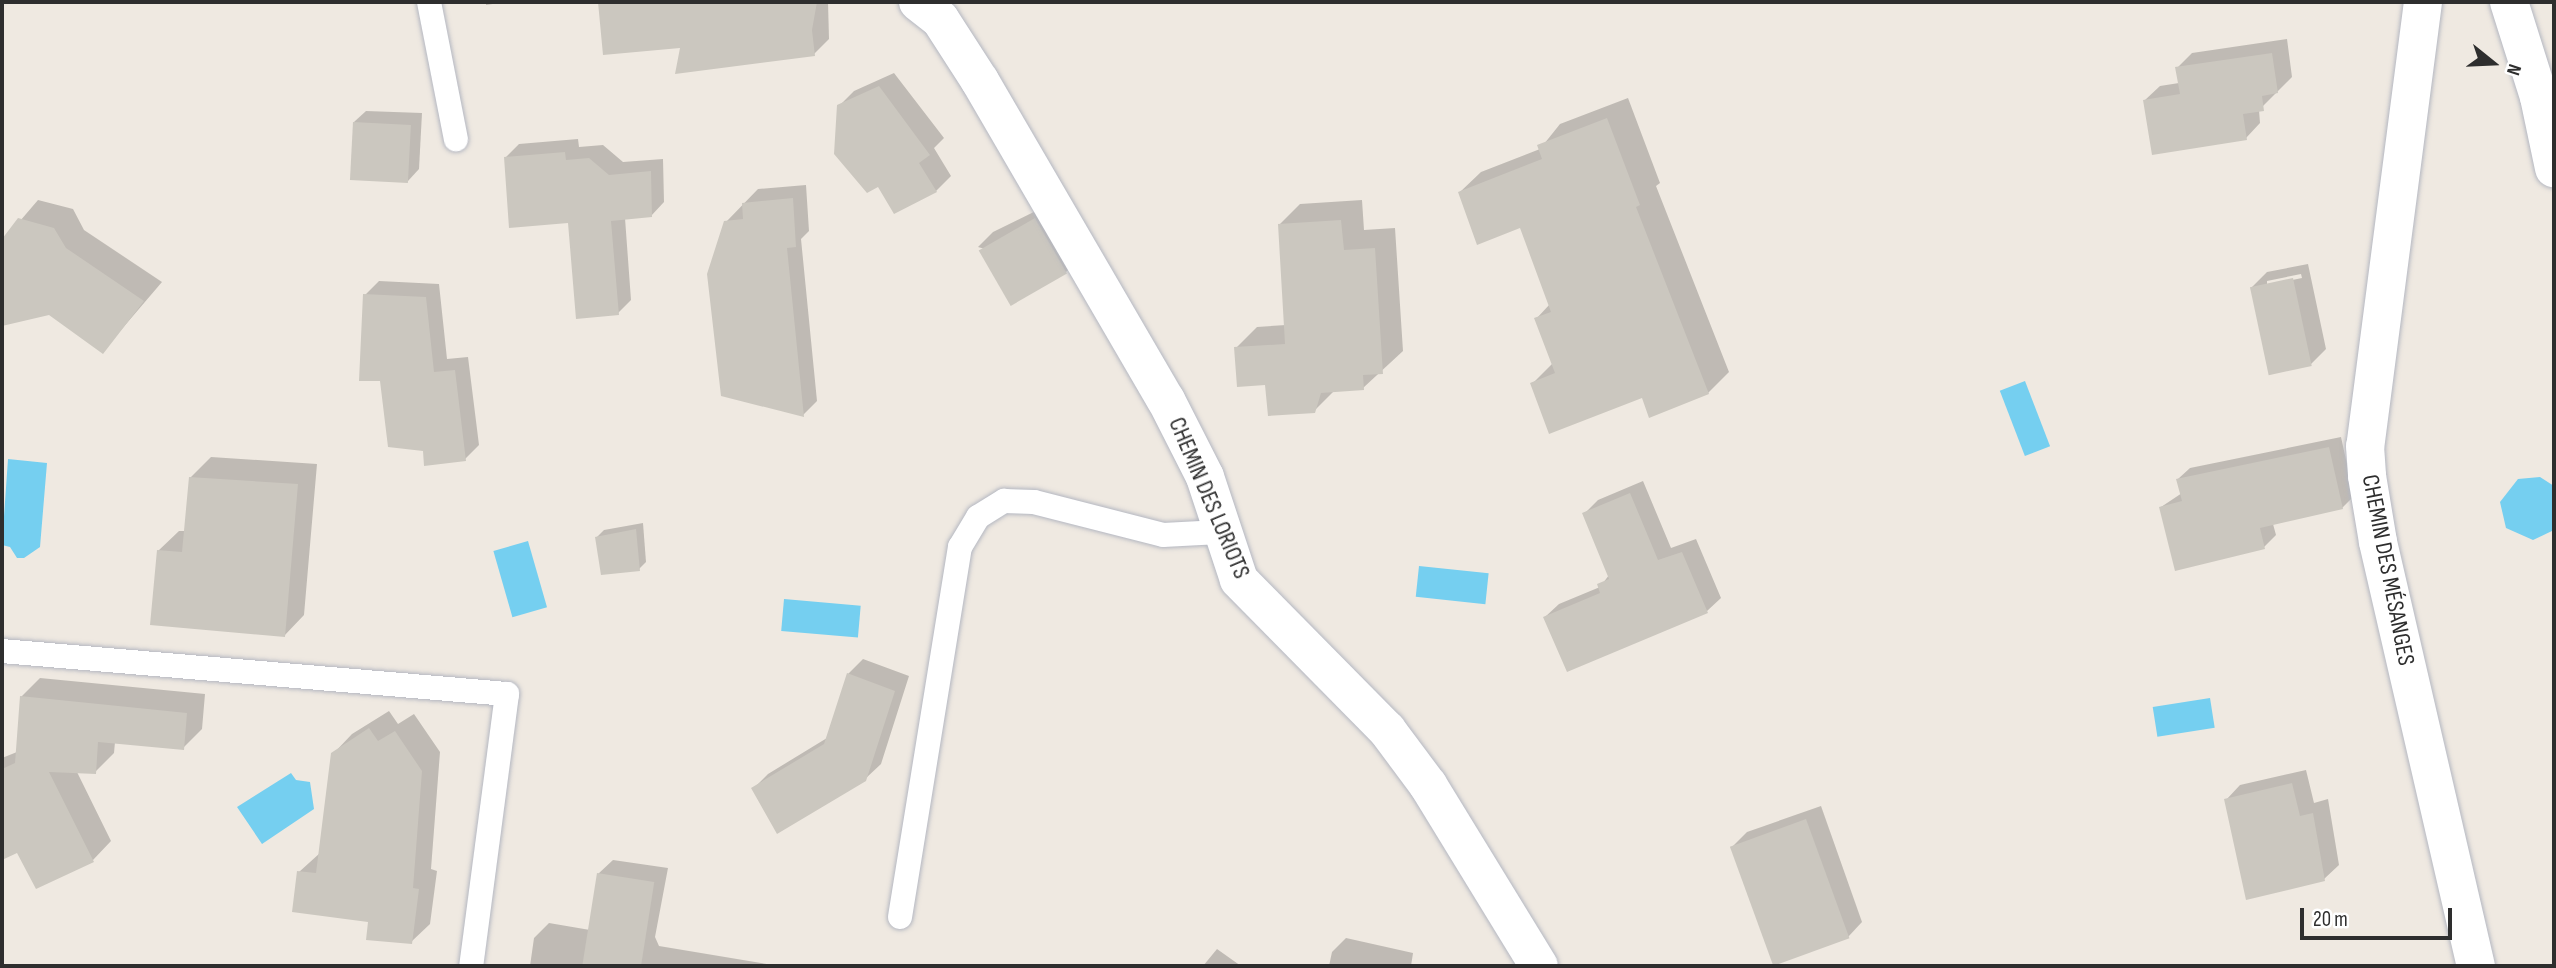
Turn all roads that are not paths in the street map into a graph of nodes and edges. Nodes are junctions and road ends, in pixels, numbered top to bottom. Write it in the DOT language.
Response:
graph roads {
  1 [pos="429,2"];
  2 [pos="918,2"];
  3 [pos="2423,2"];
  4 [pos="2509,2"];
  5 [pos="456,139"];
  6 [pos="2554,168"];
  7 [pos="1220,532"];
  8 [pos="2,651"];
  9 [pos="900,917"];
  10 [pos="471,966"];
  11 [pos="1539,966"];
  12 [pos="2476,966"];
  1 -- 5 [label="lane"];
  2 -- 7 [label="street, CHEMIN DES LORIOTS"];
  3 -- 12 [label="street, CHEMIN DES MÉSANGES"];
  4 -- 6 [label="street"];
  7 -- 9 [label="lane"];
  7 -- 11 [label="street, CHEMIN DES LORIOTS"];
  8 -- 10 [label="lane"];
}
